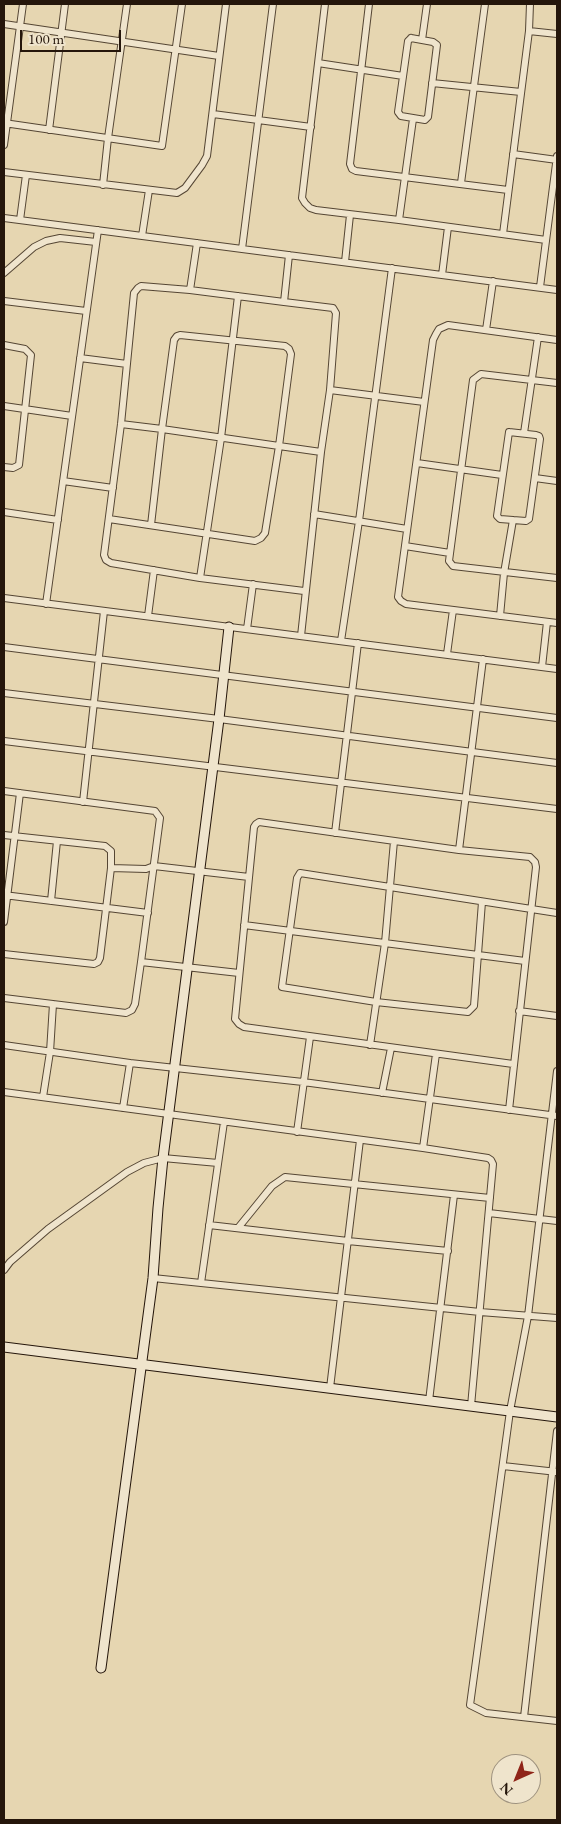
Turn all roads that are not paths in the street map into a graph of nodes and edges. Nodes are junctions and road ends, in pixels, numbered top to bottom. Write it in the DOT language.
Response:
graph roads {
  1 [pos="23,4"];
  2 [pos="65,4"];
  3 [pos="127,4"];
  4 [pos="182,4"];
  5 [pos="226,4"];
  6 [pos="273,4"];
  7 [pos="325,4"];
  8 [pos="369,4"];
  9 [pos="427,4"];
  10 [pos="485,4"];
  11 [pos="530,4"];
  12 [pos="4,24"];
  13 [pos="20,26"];
  14 [pos="529,31"];
  15 [pos="60,33"];
  16 [pos="557,34"];
  17 [pos="422,40"];
  18 [pos="122,43"];
  19 [pos="176,50"];
  20 [pos="220,56"];
  21 [pos="318,63"];
  22 [pos="361,70"];
  23 [pos="403,76"];
  24 [pos="432,83"];
  25 [pos="474,88"];
  26 [pos="521,92"];
  27 [pos="213,114"];
  28 [pos="413,119"];
  29 [pos="258,121"];
  30 [pos="5,123"];
  31 [pos="311,127"];
  32 [pos="49,130"];
  33 [pos="108,138"];
  34 [pos="4,145"];
  35 [pos="513,154"];
  36 [pos="557,156"];
  37 [pos="557,160"];
  38 [pos="4,172"];
  39 [pos="26,175"];
  40 [pos="406,177"];
  41 [pos="461,183"];
  42 [pos="103,184"];
  43 [pos="149,190"];
  44 [pos="508,190"];
  45 [pos="350,215"];
  46 [pos="4,218"];
  47 [pos="20,220"];
  48 [pos="399,220"];
  49 [pos="448,227"];
  50 [pos="98,230"];
  51 [pos="503,234"];
  52 [pos="142,236"];
  53 [pos="546,240"];
  54 [pos="96,242"];
  55 [pos="197,243"];
  56 [pos="242,249"];
  57 [pos="289,255"];
  58 [pos="345,262"];
  59 [pos="392,268"];
  60 [pos="4,273"];
  61 [pos="442,275"];
  62 [pos="493,281"];
  63 [pos="540,287"];
  64 [pos="190,290"];
  65 [pos="557,290"];
  66 [pos="238,296"];
  67 [pos="4,301"];
  68 [pos="284,302"];
  69 [pos="86,311"];
  70 [pos="486,330"];
  71 [pos="538,337"];
  72 [pos="234,340"];
  73 [pos="557,340"];
  74 [pos="4,345"];
  75 [pos="80,358"];
  76 [pos="127,364"];
  77 [pos="532,380"];
  78 [pos="557,384"];
  79 [pos="330,390"];
  80 [pos="375,395"];
  81 [pos="424,402"];
  82 [pos="4,406"];
  83 [pos="25,409"];
  84 [pos="72,416"];
  85 [pos="121,424"];
  86 [pos="162,429"];
  87 [pos="524,433"];
  88 [pos="221,438"];
  89 [pos="279,446"];
  90 [pos="321,452"];
  91 [pos="417,463"];
  92 [pos="4,467"];
  93 [pos="462,468"];
  94 [pos="502,475"];
  95 [pos="535,478"];
  96 [pos="63,481"];
  97 [pos="557,481"];
  98 [pos="113,488"];
  99 [pos="4,512"];
  100 [pos="314,514"];
  101 [pos="109,519"];
  102 [pos="58,520"];
  103 [pos="513,520"];
  104 [pos="359,522"];
  105 [pos="151,525"];
  106 [pos="407,529"];
  107 [pos="207,534"];
  108 [pos="405,546"];
  109 [pos="450,553"];
  110 [pos="154,570"];
  111 [pos="504,573"];
  112 [pos="200,578"];
  113 [pos="557,578"];
  114 [pos="253,584"];
  115 [pos="304,591"];
  116 [pos="4,598"];
  117 [pos="46,604"];
  118 [pos="453,610"];
  119 [pos="104,611"];
  120 [pos="148,616"];
  121 [pos="500,616"];
  122 [pos="547,622"];
  123 [pos="557,623"];
  124 [pos="229,627"];
  125 [pos="247,629"];
  126 [pos="301,636"];
  127 [pos="341,641"];
  128 [pos="358,643"];
  129 [pos="4,647"];
  130 [pos="447,654"];
  131 [pos="483,659"];
  132 [pos="99,660"];
  133 [pos="542,667"];
  134 [pos="557,669"];
  135 [pos="224,677"];
  136 [pos="4,693"];
  137 [pos="352,693"];
  138 [pos="95,704"];
  139 [pos="477,708"];
  140 [pos="557,718"];
  141 [pos="219,719"];
  142 [pos="348,736"];
  143 [pos="4,741"];
  144 [pos="90,750"];
  145 [pos="472,752"];
  146 [pos="557,763"];
  147 [pos="212,766"];
  148 [pos="342,783"];
  149 [pos="4,791"];
  150 [pos="20,793"];
  151 [pos="467,798"];
  152 [pos="83,802"];
  153 [pos="557,809"];
  154 [pos="336,833"];
  155 [pos="4,835"];
  156 [pos="15,836"];
  157 [pos="57,841"];
  158 [pos="394,841"];
  159 [pos="459,850"];
  160 [pos="154,866"];
  161 [pos="111,868"];
  162 [pos="199,872"];
  163 [pos="249,877"];
  164 [pos="391,887"];
  165 [pos="5,895"];
  166 [pos="51,900"];
  167 [pos="482,902"];
  168 [pos="106,908"];
  169 [pos="530,908"];
  170 [pos="148,913"];
  171 [pos="557,913"];
  172 [pos="4,922"];
  173 [pos="244,925"];
  174 [pos="289,931"];
  175 [pos="385,943"];
  176 [pos="4,954"];
  177 [pos="479,955"];
  178 [pos="525,961"];
  179 [pos="141,962"];
  180 [pos="188,967"];
  181 [pos="239,973"];
  182 [pos="4,998"];
  183 [pos="376,1002"];
  184 [pos="53,1004"];
  185 [pos="519,1011"];
  186 [pos="557,1016"];
  187 [pos="310,1037"];
  188 [pos="4,1045"];
  189 [pos="370,1045"];
  190 [pos="390,1048"];
  191 [pos="50,1052"];
  192 [pos="436,1054"];
  193 [pos="130,1063"];
  194 [pos="513,1064"];
  195 [pos="176,1068"];
  196 [pos="557,1071"];
  197 [pos="303,1082"];
  198 [pos="4,1092"];
  199 [pos="382,1093"];
  200 [pos="43,1097"];
  201 [pos="430,1100"];
  202 [pos="123,1108"];
  203 [pos="509,1110"];
  204 [pos="170,1114"];
  205 [pos="554,1116"];
  206 [pos="224,1122"];
  207 [pos="297,1132"];
  208 [pos="360,1140"];
  209 [pos="422,1148"];
  210 [pos="163,1158"];
  211 [pos="218,1163"];
  212 [pos="355,1184"];
  213 [pos="454,1195"];
  214 [pos="490,1198"];
  215 [pos="489,1213"];
  216 [pos="540,1218"];
  217 [pos="557,1220"];
  218 [pos="209,1225"];
  219 [pos="238,1228"];
  220 [pos="348,1241"];
  221 [pos="448,1251"];
  222 [pos="4,1270"];
  223 [pos="153,1278"];
  224 [pos="201,1283"];
  225 [pos="340,1297"];
  226 [pos="441,1308"];
  227 [pos="480,1312"];
  228 [pos="528,1316"];
  229 [pos="557,1318"];
  230 [pos="4,1347"];
  231 [pos="140,1365"];
  232 [pos="330,1388"];
  233 [pos="430,1401"];
  234 [pos="471,1406"];
  235 [pos="510,1411"];
  236 [pos="557,1417"];
  237 [pos="557,1431"];
  238 [pos="503,1466"];
  239 [pos="554,1472"];
  240 [pos="101,1668"];
  241 [pos="524,1717"];
  242 [pos="557,1721"];
  1 -- 13 [label="street"];
  2 -- 15 [label="street"];
  3 -- 18 [label="street"];
  4 -- 19 [label="street"];
  5 -- 20 [label="street"];
  6 -- 29 [label="street"];
  7 -- 21 [label="street"];
  8 -- 22 [label="street"];
  9 -- 17 [label="street"];
  10 -- 25 [label="street"];
  11 -- 14 [label="street"];
  12 -- 13 [label="street"];
  13 -- 15 [label="street"];
  13 -- 30 [label="street"];
  14 -- 16 [label="street"];
  14 -- 26 [label="street"];
  15 -- 18 [label="street"];
  15 -- 32 [label="street"];
  17 -- 23 [label="street"];
  17 -- 24 [label="street"];
  18 -- 19 [label="street"];
  18 -- 33 [label="street"];
  19 -- 20 [label="street"];
  19 -- 33 [label="street"];
  20 -- 27 [label="street"];
  21 -- 22 [label="street"];
  21 -- 31 [label="street"];
  22 -- 23 [label="street"];
  22 -- 40 [label="street"];
  23 -- 28 [label="street"];
  24 -- 25 [label="street"];
  24 -- 28 [label="street"];
  25 -- 26 [label="street"];
  25 -- 41 [label="street"];
  26 -- 35 [label="street"];
  27 -- 29 [label="street"];
  27 -- 43 [label="street"];
  28 -- 40 [label="street"];
  29 -- 31 [label="street"];
  29 -- 56 [label="street"];
  30 -- 32 [label="street"];
  30 -- 34 [label="street"];
  31 -- 45 [label="street"];
  32 -- 33 [label="street"];
  33 -- 42 [label="street"];
  35 -- 37 [label="street"];
  35 -- 44 [label="street"];
  36 -- 37 [label="street"];
  37 -- 53 [label="street"];
  38 -- 39 [label="street"];
  39 -- 42 [label="street"];
  39 -- 47 [label="street"];
  40 -- 41 [label="street"];
  40 -- 48 [label="street"];
  41 -- 44 [label="street"];
  42 -- 43 [label="street"];
  43 -- 52 [label="street"];
  44 -- 51 [label="street"];
  45 -- 48 [label="street"];
  45 -- 58 [label="street"];
  46 -- 47 [label="street"];
  47 -- 50 [label="street"];
  48 -- 49 [label="street"];
  49 -- 51 [label="street"];
  49 -- 61 [label="street"];
  50 -- 52 [label="street"];
  50 -- 54 [label="street"];
  51 -- 53 [label="street"];
  52 -- 55 [label="street"];
  53 -- 63 [label="street"];
  54 -- 60 [label="street"];
  54 -- 69 [label="street"];
  55 -- 56 [label="street"];
  55 -- 64 [label="street"];
  56 -- 57 [label="street"];
  57 -- 58 [label="street"];
  57 -- 68 [label="street"];
  58 -- 59 [label="street"];
  59 -- 61 [label="street"];
  59 -- 80 [label="street"];
  61 -- 62 [label="street"];
  62 -- 63 [label="street"];
  62 -- 70 [label="street"];
  63 -- 65 [label="street"];
  64 -- 66 [label="street"];
  64 -- 76 [label="street"];
  66 -- 68 [label="street"];
  66 -- 72 [label="street"];
  67 -- 69 [label="street"];
  68 -- 79 [label="street"];
  69 -- 75 [label="street"];
  70 -- 71 [label="street"];
  70 -- 81 [label="street"];
  71 -- 73 [label="street"];
  71 -- 77 [label="street"];
  72 -- 86 [label="street"];
  72 -- 88 [label="street"];
  72 -- 89 [label="street"];
  74 -- 83 [label="street"];
  75 -- 76 [label="street"];
  75 -- 84 [label="street"];
  76 -- 85 [label="street"];
  77 -- 78 [label="street"];
  77 -- 87 [label="street"];
  77 -- 93 [label="street"];
  79 -- 80 [label="street"];
  79 -- 90 [label="street"];
  80 -- 81 [label="street"];
  80 -- 104 [label="street"];
  81 -- 91 [label="street"];
  82 -- 83 [label="street"];
  83 -- 84 [label="street"];
  83 -- 92 [label="street"];
  84 -- 96 [label="street"];
  85 -- 86 [label="street"];
  85 -- 98 [label="street"];
  86 -- 88 [label="street"];
  86 -- 105 [label="street"];
  87 -- 94 [label="street"];
  87 -- 95 [label="street"];
  88 -- 89 [label="street"];
  88 -- 107 [label="street"];
  89 -- 90 [label="street"];
  89 -- 107 [label="street"];
  90 -- 100 [label="street"];
  91 -- 93 [label="street"];
  91 -- 106 [label="street"];
  93 -- 94 [label="street"];
  93 -- 109 [label="street"];
  94 -- 103 [label="street"];
  95 -- 97 [label="street"];
  95 -- 103 [label="street"];
  96 -- 98 [label="street"];
  96 -- 102 [label="street"];
  98 -- 101 [label="street"];
  99 -- 102 [label="street"];
  100 -- 104 [label="street"];
  100 -- 115 [label="street"];
  101 -- 105 [label="street"];
  101 -- 110 [label="street"];
  102 -- 117 [label="street"];
  103 -- 111 [label="street"];
  104 -- 106 [label="street"];
  104 -- 127 [label="street"];
  105 -- 107 [label="street"];
  106 -- 108 [label="street"];
  107 -- 112 [label="street"];
  108 -- 109 [label="street"];
  108 -- 118 [label="street"];
  109 -- 111 [label="street"];
  110 -- 112 [label="street"];
  110 -- 120 [label="street"];
  111 -- 113 [label="street"];
  111 -- 121 [label="street"];
  112 -- 114 [label="street"];
  114 -- 115 [label="street"];
  114 -- 125 [label="street"];
  115 -- 126 [label="street"];
  116 -- 117 [label="street"];
  117 -- 119 [label="street"];
  118 -- 121 [label="street"];
  118 -- 130 [label="street"];
  119 -- 120 [label="street"];
  119 -- 132 [label="street"];
  120 -- 124 [label="street"];
  121 -- 122 [label="street"];
  122 -- 123 [label="street"];
  122 -- 133 [label="street"];
  124 -- 125 [label="street"];
  124 -- 135 [label="street"];
  125 -- 126 [label="street"];
  126 -- 127 [label="street"];
  127 -- 128 [label="street"];
  128 -- 130 [label="street"];
  128 -- 137 [label="street"];
  129 -- 132 [label="street"];
  130 -- 131 [label="street"];
  131 -- 133 [label="street"];
  131 -- 139 [label="street"];
  132 -- 135 [label="street"];
  132 -- 138 [label="street"];
  133 -- 134 [label="street"];
  135 -- 137 [label="street"];
  135 -- 141 [label="street"];
  136 -- 138 [label="street"];
  137 -- 139 [label="street"];
  137 -- 142 [label="street"];
  138 -- 141 [label="street"];
  138 -- 144 [label="street"];
  139 -- 140 [label="street"];
  139 -- 145 [label="street"];
  141 -- 142 [label="street"];
  141 -- 147 [label="street"];
  142 -- 145 [label="street"];
  142 -- 148 [label="street"];
  143 -- 144 [label="street"];
  144 -- 147 [label="street"];
  144 -- 152 [label="street"];
  145 -- 146 [label="street"];
  145 -- 151 [label="street"];
  147 -- 148 [label="street"];
  147 -- 162 [label="street"];
  148 -- 151 [label="street"];
  148 -- 154 [label="street"];
  149 -- 150 [label="street"];
  150 -- 152 [label="street"];
  150 -- 156 [label="street"];
  151 -- 153 [label="street"];
  151 -- 159 [label="street"];
  152 -- 160 [label="street"];
  154 -- 158 [label="street"];
  154 -- 163 [label="street"];
  155 -- 156 [label="street"];
  156 -- 157 [label="street"];
  156 -- 165 [label="street"];
  157 -- 161 [label="street"];
  157 -- 166 [label="street"];
  158 -- 159 [label="street"];
  158 -- 164 [label="street"];
  159 -- 169 [label="street"];
  160 -- 161 [label="street"];
  160 -- 162 [label="street"];
  160 -- 170 [label="street"];
  161 -- 168 [label="street"];
  162 -- 163 [label="street"];
  162 -- 180 [label="street"];
  163 -- 173 [label="street"];
  164 -- 167 [label="street"];
  164 -- 174 [label="street"];
  164 -- 175 [label="street"];
  165 -- 166 [label="street"];
  165 -- 172 [label="street"];
  166 -- 168 [label="street"];
  167 -- 169 [label="street"];
  167 -- 177 [label="street"];
  168 -- 170 [label="street"];
  168 -- 176 [label="street"];
  169 -- 171 [label="street"];
  169 -- 178 [label="street"];
  170 -- 179 [label="street"];
  173 -- 174 [label="street"];
  173 -- 181 [label="street"];
  174 -- 175 [label="street"];
  174 -- 183 [label="street"];
  175 -- 177 [label="street"];
  175 -- 183 [label="street"];
  177 -- 178 [label="street"];
  177 -- 183 [label="street"];
  178 -- 185 [label="street"];
  179 -- 180 [label="street"];
  179 -- 184 [label="street"];
  180 -- 181 [label="street"];
  180 -- 195 [label="street"];
  181 -- 187 [label="street"];
  182 -- 184 [label="street"];
  183 -- 189 [label="street"];
  184 -- 191 [label="street"];
  185 -- 186 [label="street"];
  185 -- 194 [label="street"];
  187 -- 189 [label="street"];
  187 -- 197 [label="street"];
  188 -- 191 [label="street"];
  189 -- 190 [label="street"];
  190 -- 192 [label="street"];
  190 -- 199 [label="street"];
  191 -- 193 [label="street"];
  191 -- 200 [label="street"];
  192 -- 194 [label="street"];
  192 -- 201 [label="street"];
  193 -- 195 [label="street"];
  193 -- 202 [label="street"];
  194 -- 203 [label="street"];
  195 -- 197 [label="street"];
  195 -- 204 [label="street"];
  196 -- 205 [label="street"];
  197 -- 199 [label="street"];
  197 -- 207 [label="street"];
  198 -- 200 [label="street"];
  199 -- 201 [label="street"];
  200 -- 202 [label="street"];
  201 -- 203 [label="street"];
  201 -- 209 [label="street"];
  202 -- 204 [label="street"];
  203 -- 205 [label="street"];
  204 -- 206 [label="street"];
  204 -- 210 [label="street"];
  205 -- 216 [label="street"];
  206 -- 207 [label="street"];
  206 -- 211 [label="street"];
  207 -- 208 [label="street"];
  208 -- 209 [label="street"];
  208 -- 212 [label="street"];
  209 -- 214 [label="street"];
  210 -- 211 [label="street"];
  210 -- 222 [label="street"];
  210 -- 223 [label="street"];
  211 -- 218 [label="street"];
  212 -- 213 [label="street"];
  212 -- 219 [label="street"];
  212 -- 220 [label="street"];
  213 -- 214 [label="street"];
  213 -- 221 [label="street"];
  214 -- 215 [label="street"];
  215 -- 216 [label="street"];
  215 -- 227 [label="street"];
  216 -- 217 [label="street"];
  216 -- 228 [label="street"];
  218 -- 219 [label="street"];
  218 -- 224 [label="street"];
  219 -- 220 [label="street"];
  220 -- 221 [label="street"];
  220 -- 225 [label="street"];
  221 -- 226 [label="street"];
  223 -- 224 [label="street"];
  223 -- 231 [label="street"];
  224 -- 225 [label="street"];
  225 -- 226 [label="street"];
  225 -- 232 [label="street"];
  226 -- 227 [label="street"];
  226 -- 233 [label="street"];
  227 -- 228 [label="street"];
  227 -- 234 [label="street"];
  228 -- 229 [label="street"];
  228 -- 235 [label="street"];
  230 -- 231 [label="street"];
  231 -- 232 [label="street"];
  231 -- 240 [label="street"];
  232 -- 233 [label="street"];
  233 -- 234 [label="street"];
  234 -- 235 [label="street"];
  235 -- 236 [label="street"];
  235 -- 238 [label="street"];
  237 -- 239 [label="street"];
  238 -- 239 [label="street"];
  238 -- 241 [label="street"];
  239 -- 241 [label="street"];
  241 -- 242 [label="street"];
}
